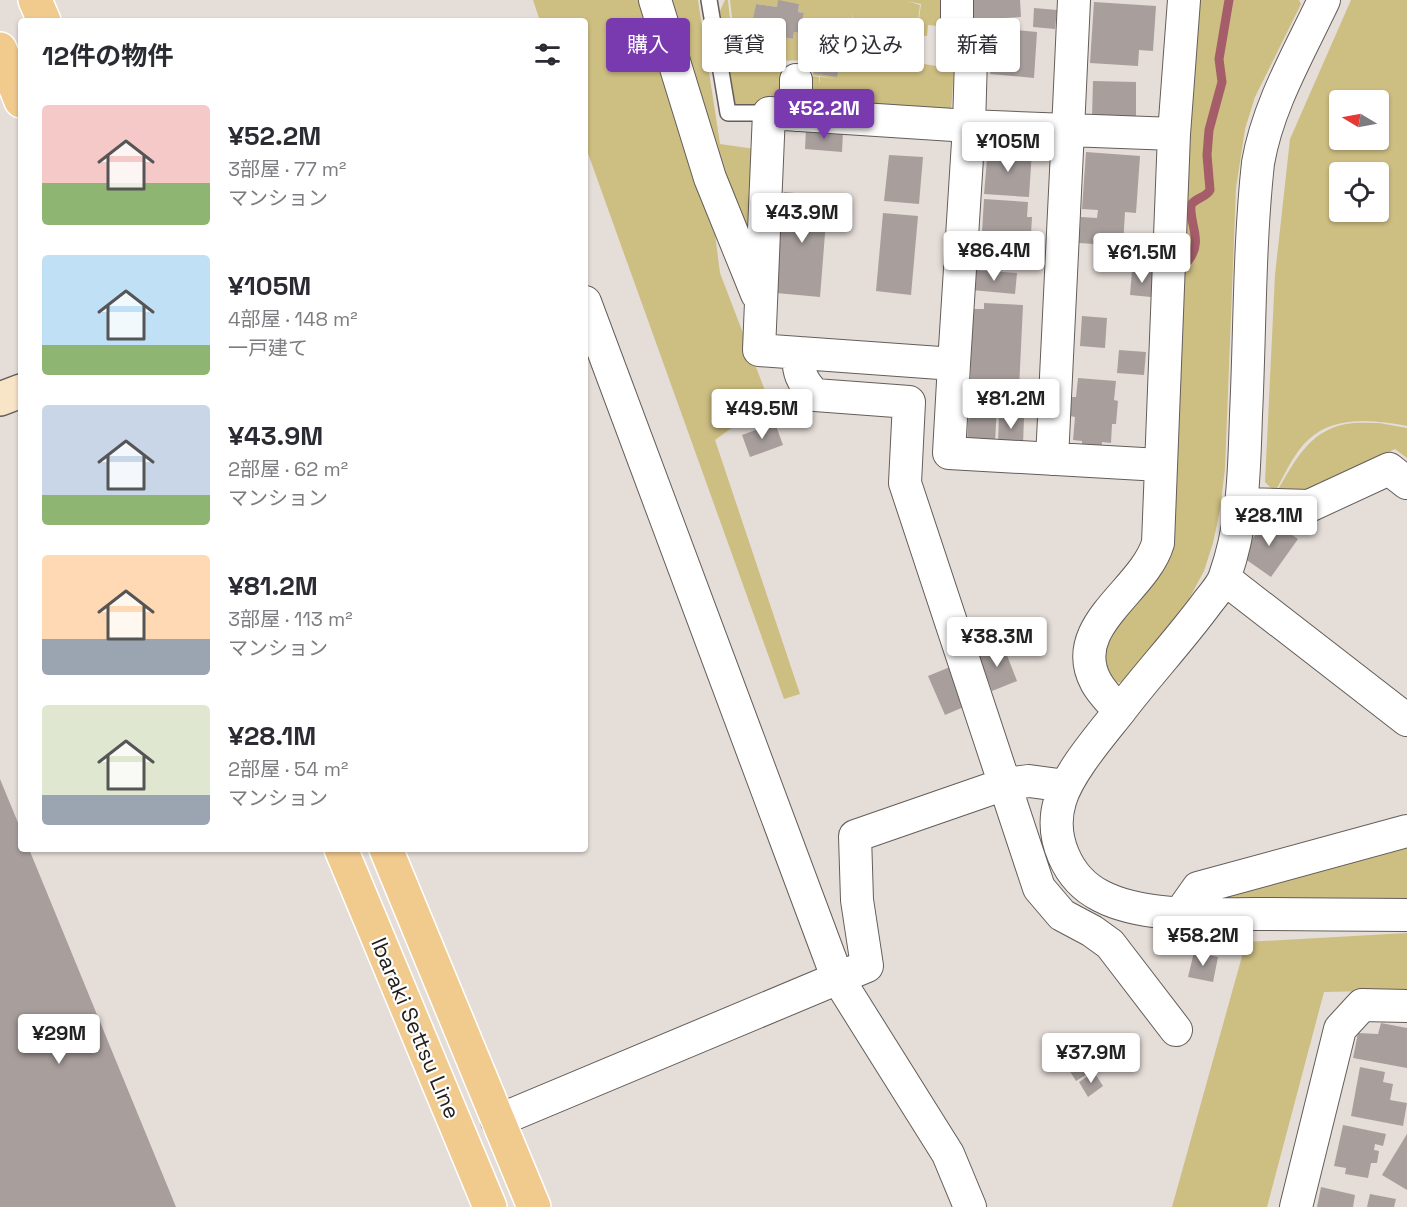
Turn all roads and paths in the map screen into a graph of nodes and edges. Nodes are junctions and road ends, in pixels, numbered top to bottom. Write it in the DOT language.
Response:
graph roads {
  1 [pos="34,0"];
  2 [pos="655,0"];
  3 [pos="709,0"];
  4 [pos="957,0"];
  5 [pos="1074,0"];
  6 [pos="1184,0"];
  7 [pos="1324,0"];
  8 [pos="43,18"];
  9 [pos="0,49"];
  10 [pos="795,80"];
  11 [pos="18,94"];
  12 [pos="783,114"];
  13 [pos="969,126"];
  14 [pos="1068,130"];
  15 [pos="1174,134"];
  16 [pos="761,303"];
  17 [pos="588,310"];
  18 [pos="799,352"];
  19 [pos="954,364"];
  20 [pos="18,392"];
  21 [pos="0,399"];
  22 [pos="1052,459"];
  23 [pos="1160,465"];
  24 [pos="1407,483"];
  25 [pos="1243,504"];
  26 [pos="1225,579"];
  27 [pos="1120,711"];
  28 [pos="1407,720"];
  29 [pos="1005,784"];
  30 [pos="1066,786"];
  31 [pos="1407,831"];
  32 [pos="342,852"];
  33 [pos="387,852"];
  34 [pos="1181,912"];
  35 [pos="1407,915"];
  36 [pos="837,977"];
  37 [pos="1407,1006"];
  38 [pos="1176,1030"];
  39 [pos="497,1121"];
  40 [pos="490,1207"];
  41 [pos="534,1207"];
  42 [pos="970,1207"];
  43 [pos="1296,1207"];
  1 -- 8 [label="main road"];
  2 -- 16 [label="street"];
  3 -- 12 [label="lane"];
  4 -- 13 [label="street"];
  5 -- 14 [label="street"];
  6 -- 15 [label="street"];
  7 -- 25 [label="street"];
  9 -- 11 [label="main road"];
  10 -- 12 [label="street"];
  12 -- 13 [label="street"];
  12 -- 16 [label="street"];
  13 -- 14 [label="street"];
  13 -- 19 [label="street"];
  14 -- 15 [label="street"];
  14 -- 22 [label="street"];
  15 -- 23 [label="street"];
  16 -- 18 [label="street"];
  17 -- 36 [label="street"];
  18 -- 19 [label="street"];
  18 -- 29 [label="street"];
  19 -- 22 [label="street"];
  20 -- 21 [label="street"];
  22 -- 23 [label="street"];
  23 -- 27 [label="street"];
  24 -- 25 [label="street"];
  25 -- 26 [label="street"];
  26 -- 27 [label="street"];
  26 -- 28 [label="street"];
  27 -- 30 [label="street"];
  29 -- 30 [label="street"];
  29 -- 36 [label="street"];
  29 -- 38 [label="street"];
  30 -- 34 [label="street"];
  31 -- 34 [label="street"];
  32 -- 40 [label="main road, Ibaraki Settsu Line"];
  33 -- 39 [label="main road, Ibaraki Settsu Line"];
  34 -- 35 [label="street"];
  36 -- 39 [label="street"];
  36 -- 42 [label="street"];
  37 -- 43 [label="street"];
  39 -- 41 [label="main road, Ibaraki Settsu Line"];
}
